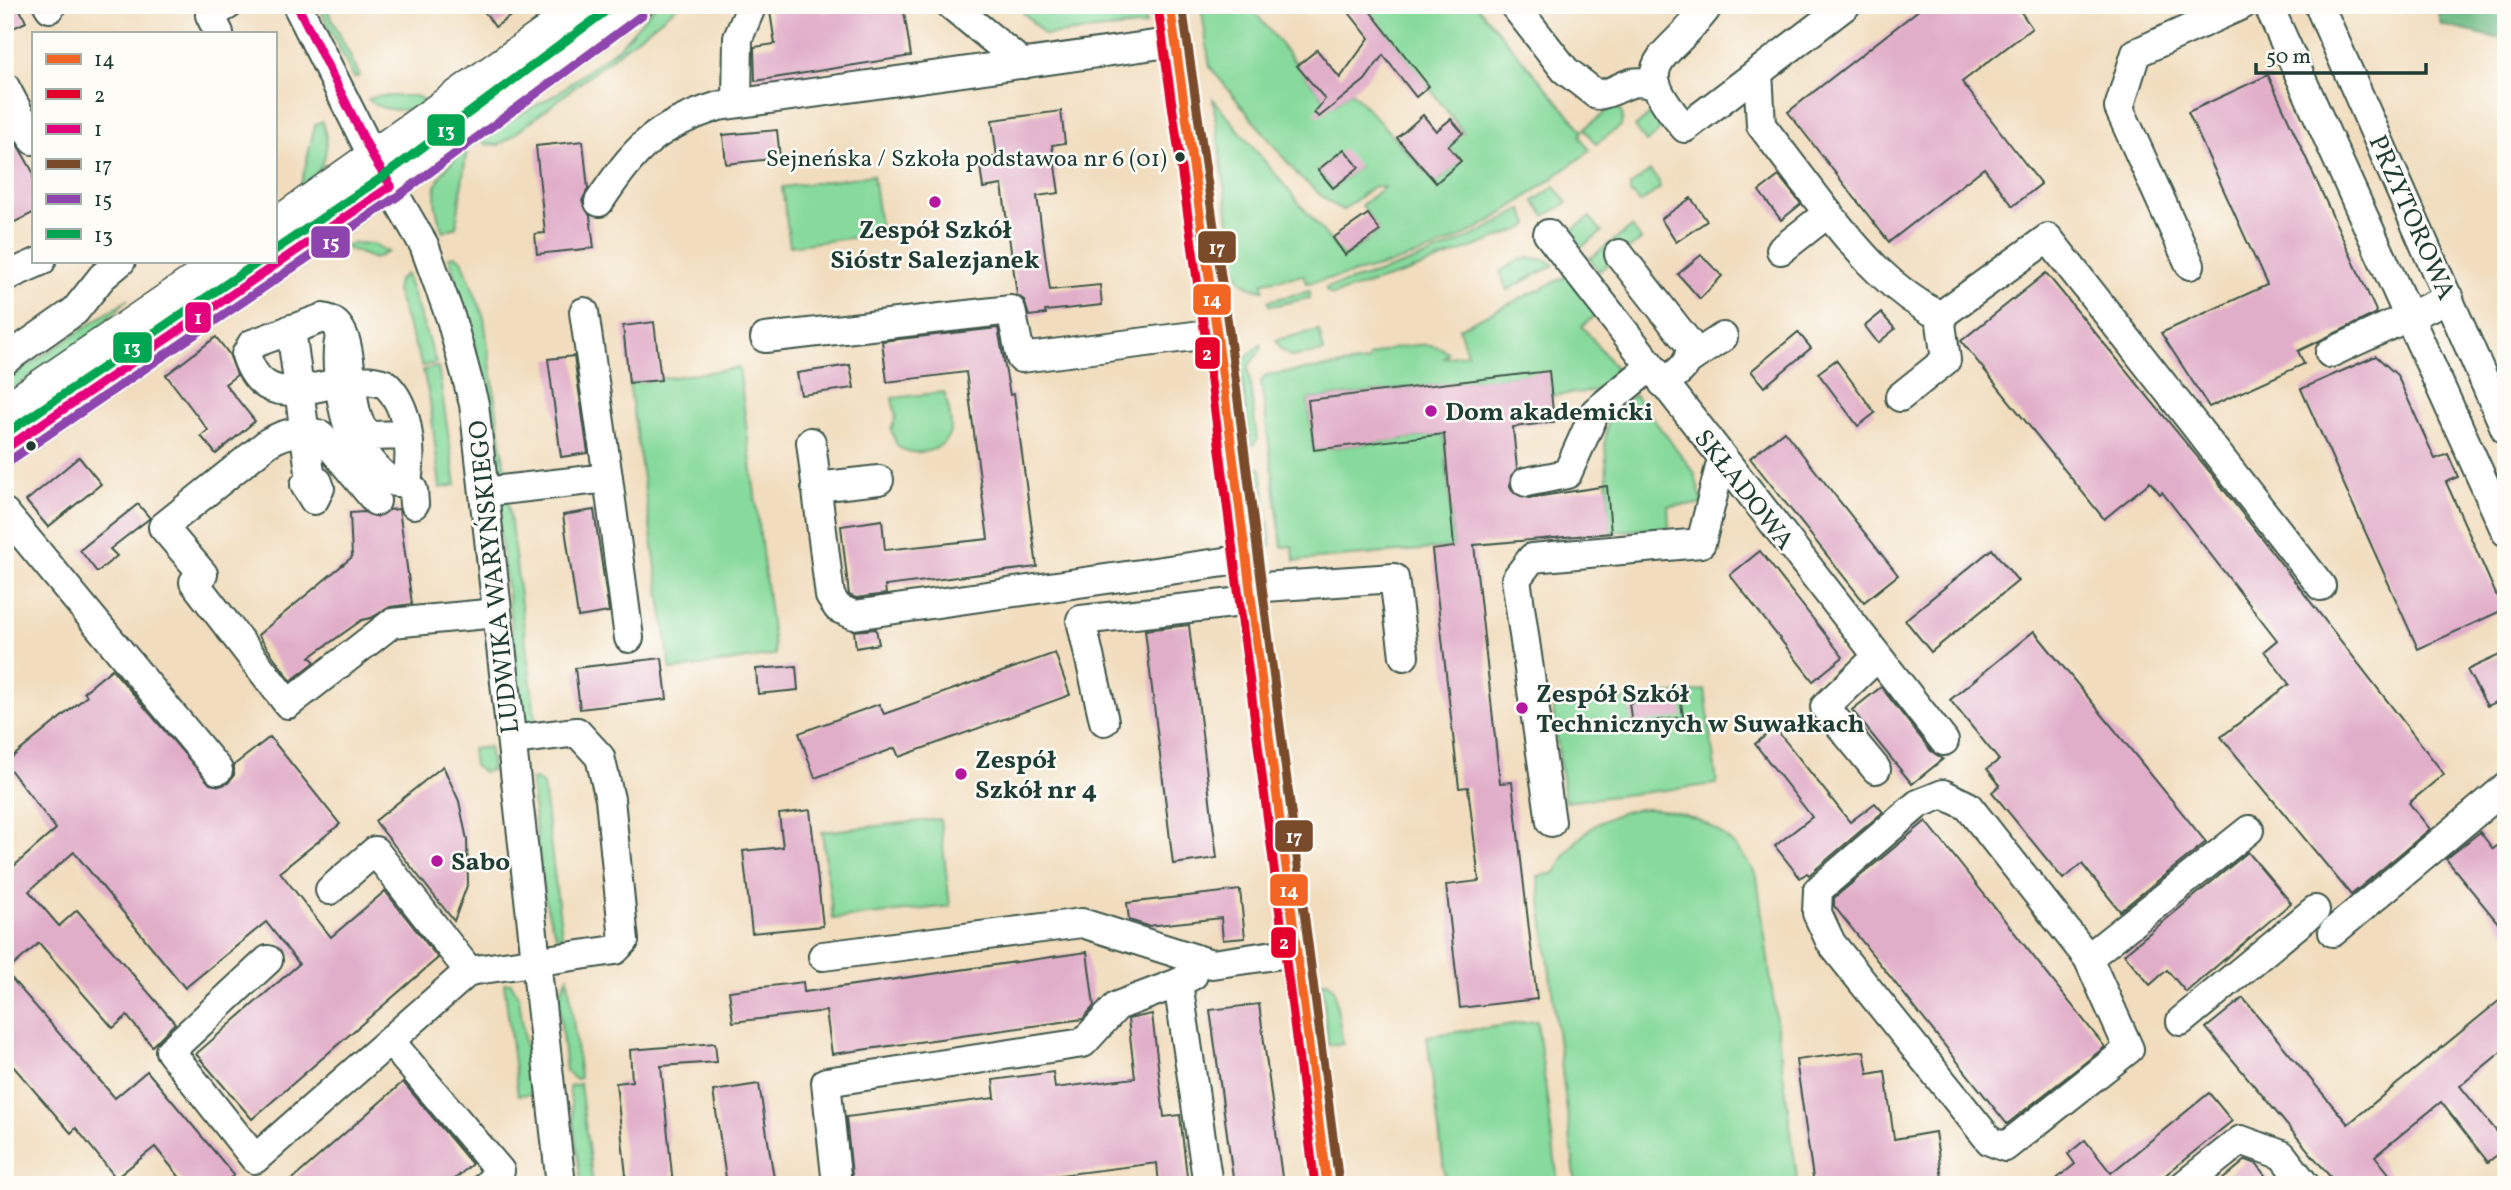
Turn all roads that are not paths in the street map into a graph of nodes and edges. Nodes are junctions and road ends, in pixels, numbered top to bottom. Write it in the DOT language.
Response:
graph roads {
  1 [pos="228,5"];
  2 [pos="297,5"];
  3 [pos="587,5"];
  4 [pos="635,5"];
  5 [pos="752,5"];
  6 [pos="951,5"];
  7 [pos="1170,5"];
  8 [pos="1514,5"];
  9 [pos="1704,5"];
  10 [pos="1846,5"];
  11 [pos="2242,5"];
  12 [pos="2268,5"];
  13 [pos="2319,5"];
  14 [pos="218,32"];
  15 [pos="1175,42"];
  16 [pos="1023,64"];
  17 [pos="1758,72"];
  18 [pos="1654,85"];
  19 [pos="5,87"];
  20 [pos="737,103"];
  21 [pos="32,138"];
  22 [pos="383,173"];
  23 [pos="599,202"];
  24 [pos="1828,213"];
  25 [pos="276,227"];
  26 [pos="1548,234"];
  27 [pos="1782,250"];
  28 [pos="276,251"];
  29 [pos="1619,254"];
  30 [pos="39,262"];
  31 [pos="120,262"];
  32 [pos="225,262"];
  33 [pos="261,262"];
  34 [pos="2190,265"];
  35 [pos="5,277"];
  36 [pos="2449,299"];
  37 [pos="583,312"];
  38 [pos="1940,316"];
  39 [pos="2409,318"];
  40 [pos="291,329"];
  41 [pos="1217,333"];
  42 [pos="1723,337"];
  43 [pos="765,338"];
  44 [pos="2330,353"];
  45 [pos="1690,359"];
  46 [pos="5,360"];
  47 [pos="1656,375"];
  48 [pos="347,383"];
  49 [pos="299,389"];
  50 [pos="1900,397"];
  51 [pos="5,412"];
  52 [pos="2506,430"];
  53 [pos="305,432"];
  54 [pos="811,442"];
  55 [pos="386,444"];
  56 [pos="5,449"];
  57 [pos="1722,459"];
  58 [pos="608,478"];
  59 [pos="879,480"];
  60 [pos="1526,482"];
  61 [pos="817,487"];
  62 [pos="312,490"];
  63 [pos="484,492"];
  64 [pos="376,501"];
  65 [pos="2500,503"];
  66 [pos="5,513"];
  67 [pos="2506,532"];
  68 [pos="1245,559"];
  69 [pos="2321,586"];
  70 [pos="1250,595"];
  71 [pos="497,613"];
  72 [pos="629,638"];
  73 [pos="1404,656"];
  74 [pos="1877,657"];
  75 [pos="1104,721"];
  76 [pos="512,740"];
  77 [pos="1944,741"];
  78 [pos="1876,769"];
  79 [pos="218,770"];
  80 [pos="2505,788"];
  81 [pos="1551,822"];
  82 [pos="2249,830"];
  83 [pos="330,890"];
  84 [pos="2315,911"];
  85 [pos="2333,932"];
  86 [pos="1296,952"];
  87 [pos="823,956"];
  88 [pos="2088,958"];
  89 [pos="268,961"];
  90 [pos="536,964"];
  91 [pos="1212,964"];
  92 [pos="469,971"];
  93 [pos="1178,983"];
  94 [pos="2181,1021"];
  95 [pos="390,1041"];
  96 [pos="486,1185"];
  97 [pos="561,1185"];
  98 [pos="837,1185"];
  99 [pos="1208,1185"];
  100 [pos="1327,1185"];
  101 [pos="2184,1185"];
  102 [pos="2305,1185"];
  1 -- 14 [label="street"];
  2 -- 22 [label="street, LUDWIKA WARYŃSKIEGO"];
  3 -- 22 [label="main road"];
  4 -- 22 [label="main road"];
  5 -- 20 [label="street"];
  6 -- 16 [label="street"];
  7 -- 15 [label="street"];
  8 -- 18 [label="street"];
  9 -- 18 [label="street"];
  10 -- 17 [label="street"];
  11 -- 34 [label="street"];
  12 -- 39 [label="street"];
  13 -- 36 [label="street, PRZYTOROWA"];
  15 -- 16 [label="street"];
  15 -- 41 [label="street"];
  16 -- 20 [label="street"];
  17 -- 18 [label="street"];
  17 -- 24 [label="street"];
  19 -- 21 [label="street"];
  20 -- 23 [label="street"];
  22 -- 25 [label="main road"];
  22 -- 28 [label="main road"];
  22 -- 63 [label="street, LUDWIKA WARYŃSKIEGO"];
  24 -- 27 [label="street"];
  24 -- 38 [label="street"];
  26 -- 47 [label="street, SKŁADOWA"];
  29 -- 45 [label="street"];
  30 -- 35 [label="street"];
  31 -- 46 [label="street"];
  32 -- 51 [label="main road"];
  33 -- 56 [label="main road"];
  36 -- 39 [label="street"];
  36 -- 52 [label="street, PRZYTOROWA"];
  37 -- 58 [label="street"];
  38 -- 50 [label="street"];
  38 -- 69 [label="street"];
  39 -- 44 [label="street"];
  39 -- 65 [label="street"];
  40 -- 48 [label="street"];
  40 -- 49 [label="street"];
  40 -- 49 [label="street"];
  41 -- 43 [label="street"];
  41 -- 68 [label="street"];
  42 -- 45 [label="street"];
  45 -- 47 [label="street"];
  47 -- 57 [label="street, SKŁADOWA"];
  47 -- 60 [label="street"];
  48 -- 49 [label="street"];
  48 -- 55 [label="street"];
  48 -- 55 [label="street"];
  49 -- 53 [label="street"];
  53 -- 62 [label="street"];
  53 -- 64 [label="street"];
  53 -- 71 [label="street"];
  54 -- 61 [label="street"];
  55 -- 55 [label="street"];
  57 -- 74 [label="street, SKŁADOWA"];
  57 -- 81 [label="street"];
  58 -- 63 [label="street"];
  58 -- 72 [label="street"];
  59 -- 61 [label="street"];
  61 -- 68 [label="street"];
  63 -- 71 [label="street, LUDWIKA WARYŃSKIEGO"];
  65 -- 67 [label="street"];
  66 -- 79 [label="street"];
  68 -- 70 [label="street"];
  70 -- 73 [label="street"];
  70 -- 75 [label="street"];
  70 -- 86 [label="street"];
  71 -- 76 [label="street, LUDWIKA WARYŃSKIEGO"];
  74 -- 77 [label="street, SKŁADOWA"];
  74 -- 78 [label="street"];
  76 -- 90 [label="street, LUDWIKA WARYŃSKIEGO"];
  76 -- 90 [label="street"];
  80 -- 85 [label="street"];
  82 -- 88 [label="street"];
  83 -- 92 [label="street"];
  84 -- 94 [label="street"];
  86 -- 91 [label="street"];
  86 -- 100 [label="street"];
  87 -- 91 [label="street"];
  88 -- 88 [label="street"];
  89 -- 95 [label="street"];
  90 -- 92 [label="street"];
  90 -- 97 [label="street, LUDWIKA WARYŃSKIEGO"];
  91 -- 93 [label="street"];
  92 -- 95 [label="street"];
  93 -- 98 [label="street"];
  93 -- 99 [label="street"];
  95 -- 96 [label="street"];
  101 -- 102 [label="street"];
}
